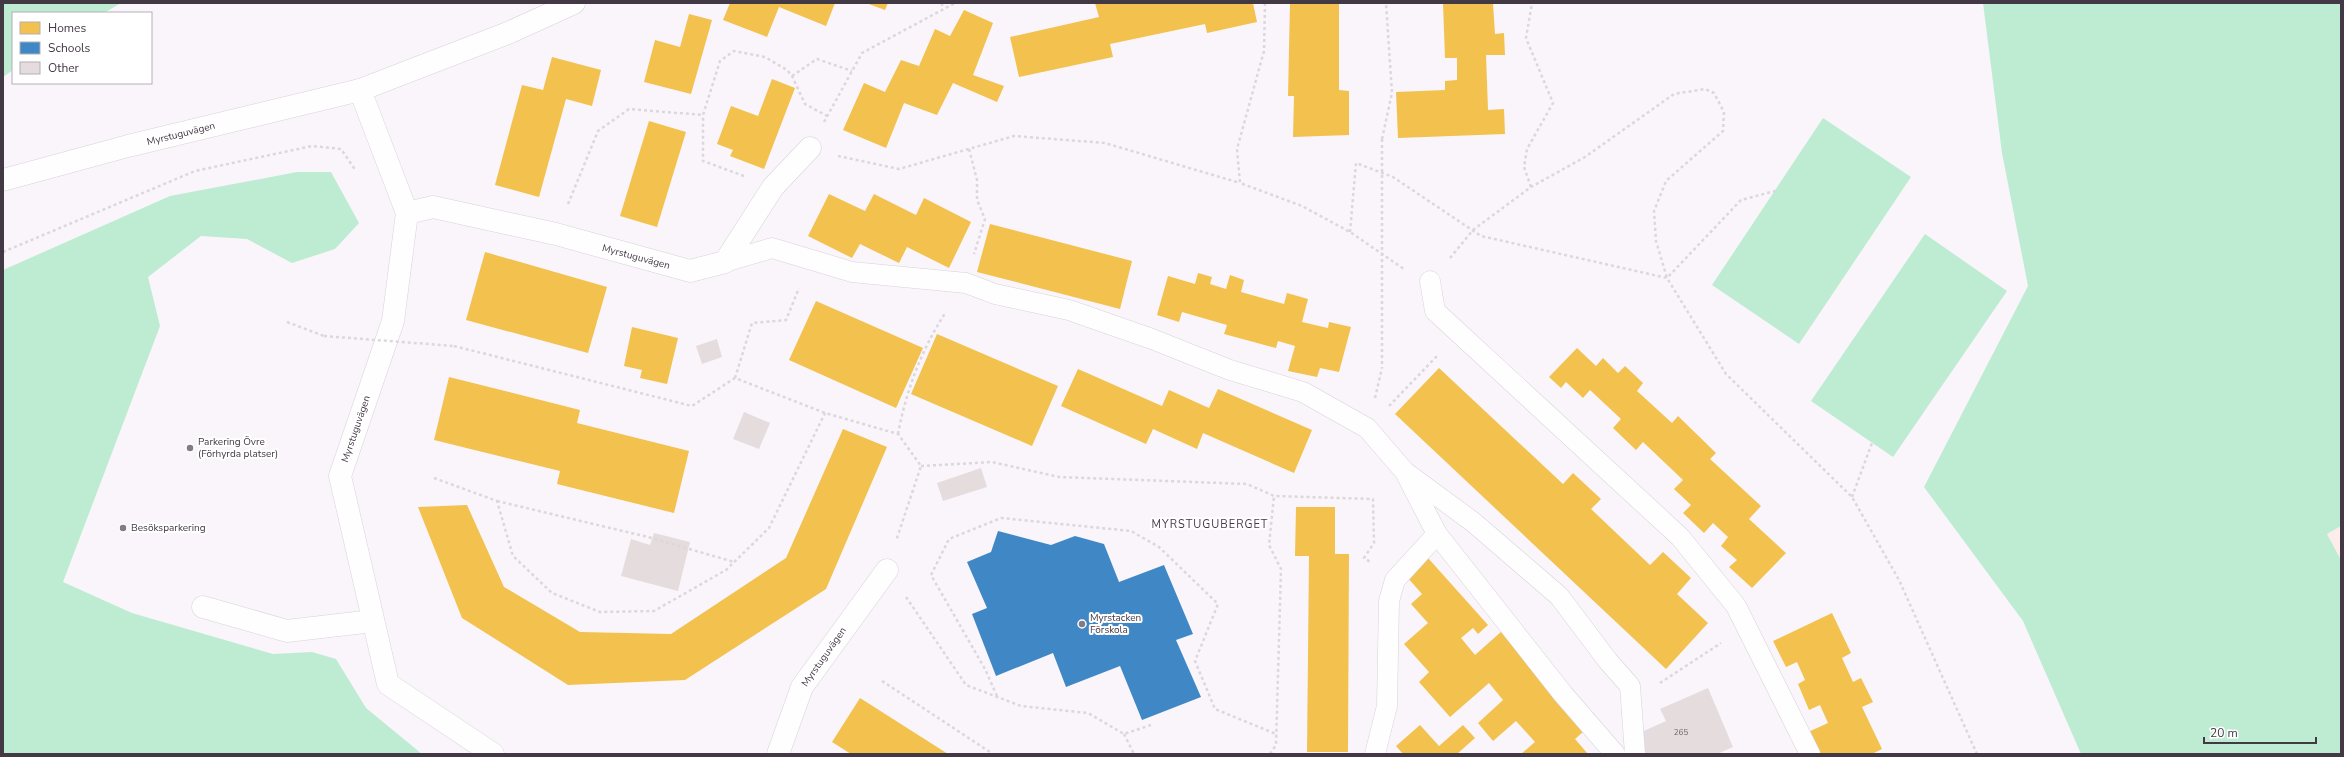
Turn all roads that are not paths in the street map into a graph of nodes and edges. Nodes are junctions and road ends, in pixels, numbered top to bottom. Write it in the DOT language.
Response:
graph roads {
  1 [pos="574,3"];
  2 [pos="360,90"];
  3 [pos="810,148"];
  4 [pos="3,180"];
  5 [pos="407,213"];
  6 [pos="725,262"];
  7 [pos="1430,281"];
  8 [pos="1405,472"];
  9 [pos="1437,534"];
  10 [pos="887,570"];
  11 [pos="203,607"];
  12 [pos="373,622"];
  13 [pos="493,754"];
  14 [pos="778,754"];
  15 [pos="1375,754"];
  16 [pos="1615,754"];
  17 [pos="1635,754"];
  18 [pos="1810,754"];
  1 -- 2 [label="street, Myrstuguvägen"];
  2 -- 4 [label="street, Myrstuguvägen"];
  2 -- 5 [label="street, Myrstuguvägen"];
  3 -- 6 [label="street"];
  5 -- 6 [label="street, Myrstuguvägen"];
  5 -- 12 [label="street, Myrstuguvägen"];
  6 -- 8 [label="lane"];
  7 -- 18 [label="lane"];
  8 -- 9 [label="lane"];
  8 -- 17 [label="lane"];
  9 -- 15 [label="lane"];
  9 -- 16 [label="lane"];
  10 -- 14 [label="street, Myrstuguvägen"];
  11 -- 12 [label="street"];
  12 -- 13 [label="street, Myrstuguvägen"];
}
